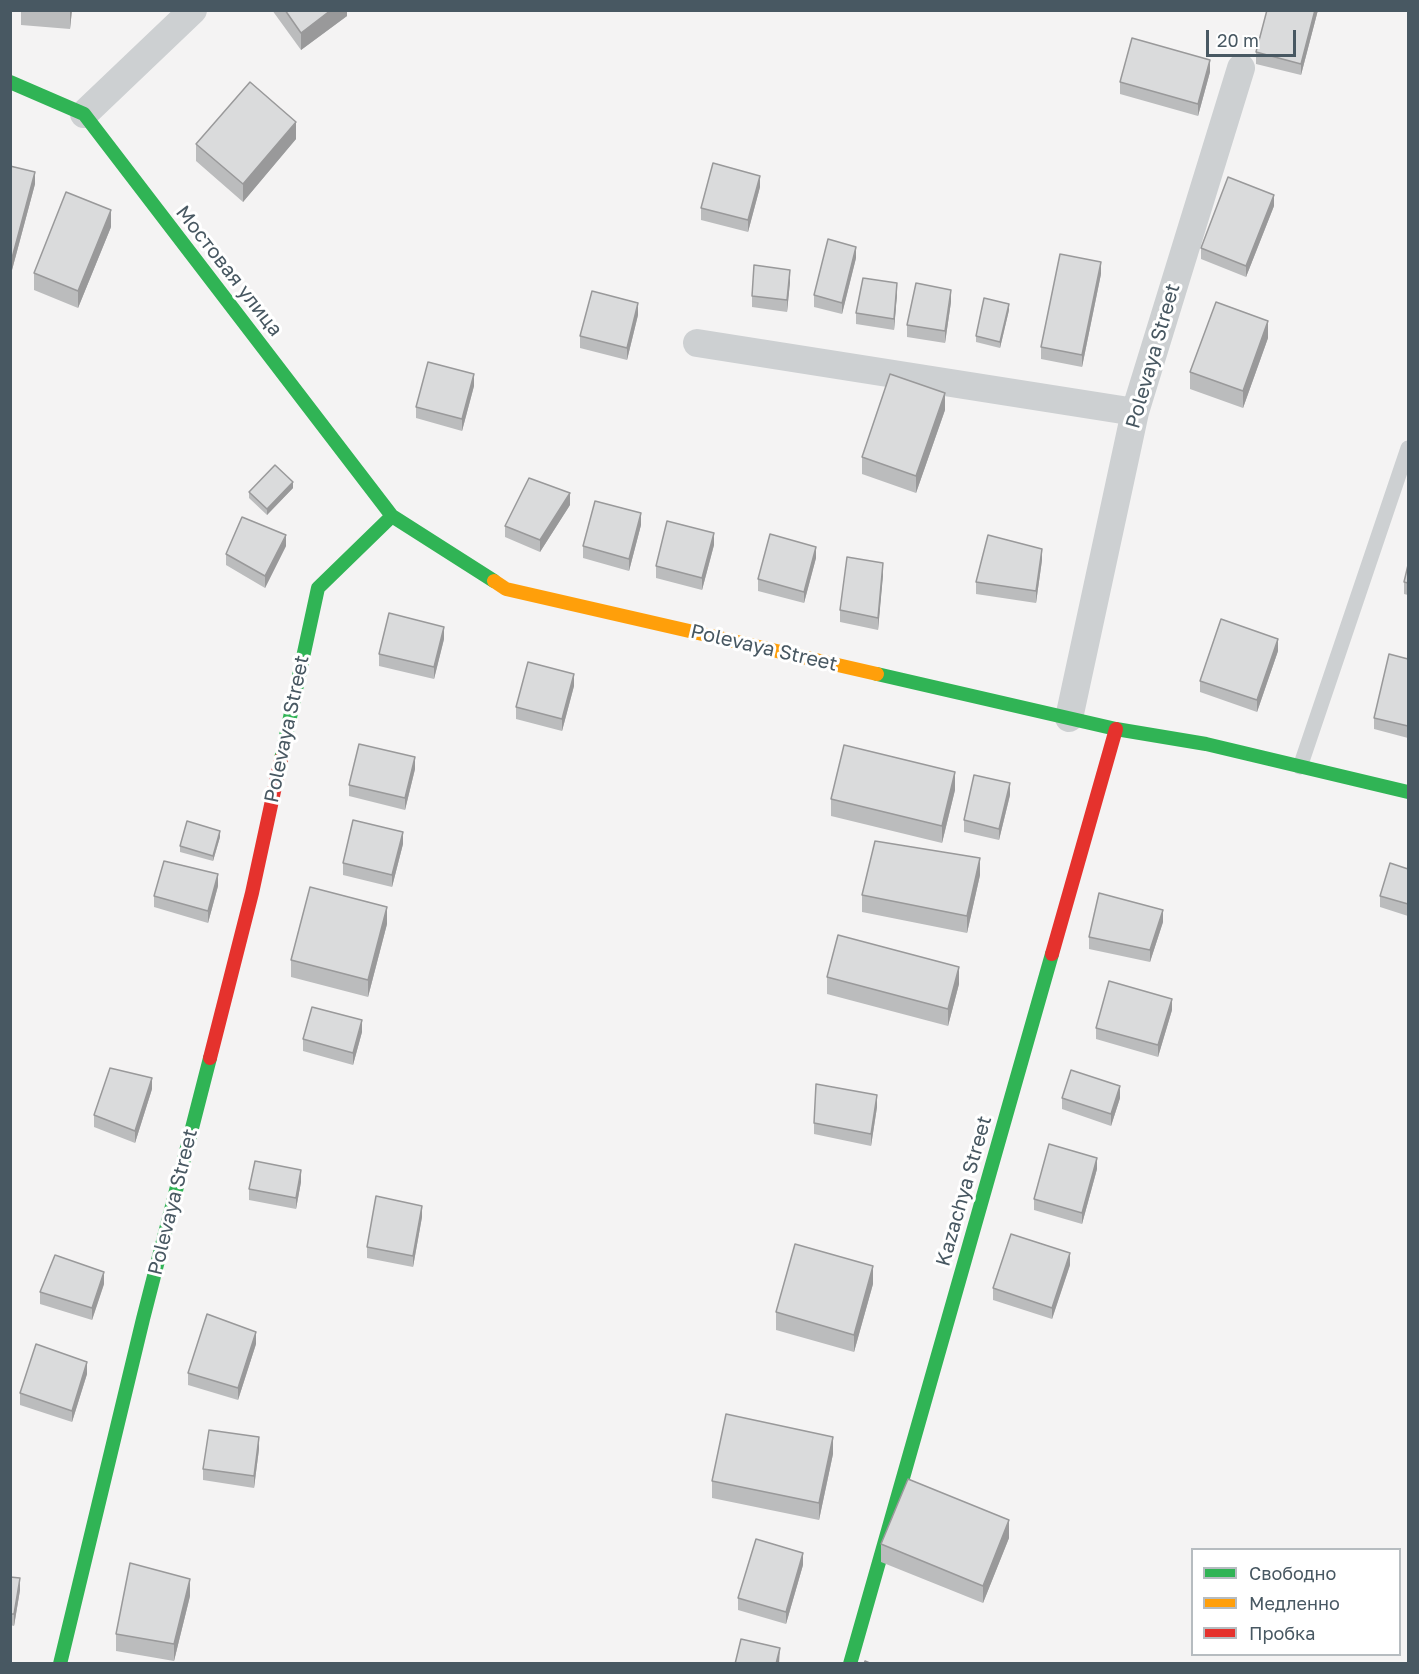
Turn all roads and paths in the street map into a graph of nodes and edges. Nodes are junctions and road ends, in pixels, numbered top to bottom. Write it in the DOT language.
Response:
graph roads {
  1 [pos="192,10"];
  2 [pos="1241,68"];
  3 [pos="10,82"];
  4 [pos="84,114"];
  5 [pos="697,343"];
  6 [pos="1135,412"];
  7 [pos="1408,448"];
  8 [pos="392,516"];
  9 [pos="1069,718"];
  10 [pos="1116,729"];
  11 [pos="1300,767"];
  12 [pos="1408,792"];
  13 [pos="60,1664"];
  14 [pos="850,1664"];
  1 -- 4 [label="street"];
  2 -- 6 [label="street, Polevaya Street"];
  3 -- 4 [label="street, Мостовая улица"];
  4 -- 8 [label="street, Мостовая улица"];
  5 -- 6 [label="street"];
  6 -- 9 [label="street, Polevaya Street"];
  7 -- 11 [label="lane"];
  8 -- 9 [label="street, Polevaya Street"];
  8 -- 13 [label="street, Polevaya Street"];
  9 -- 10 [label="street, Polevaya Street"];
  10 -- 11 [label="street, Polevaya Street"];
  10 -- 14 [label="street, Kazachya Street"];
  11 -- 12 [label="street, Polevaya Street"];
}
